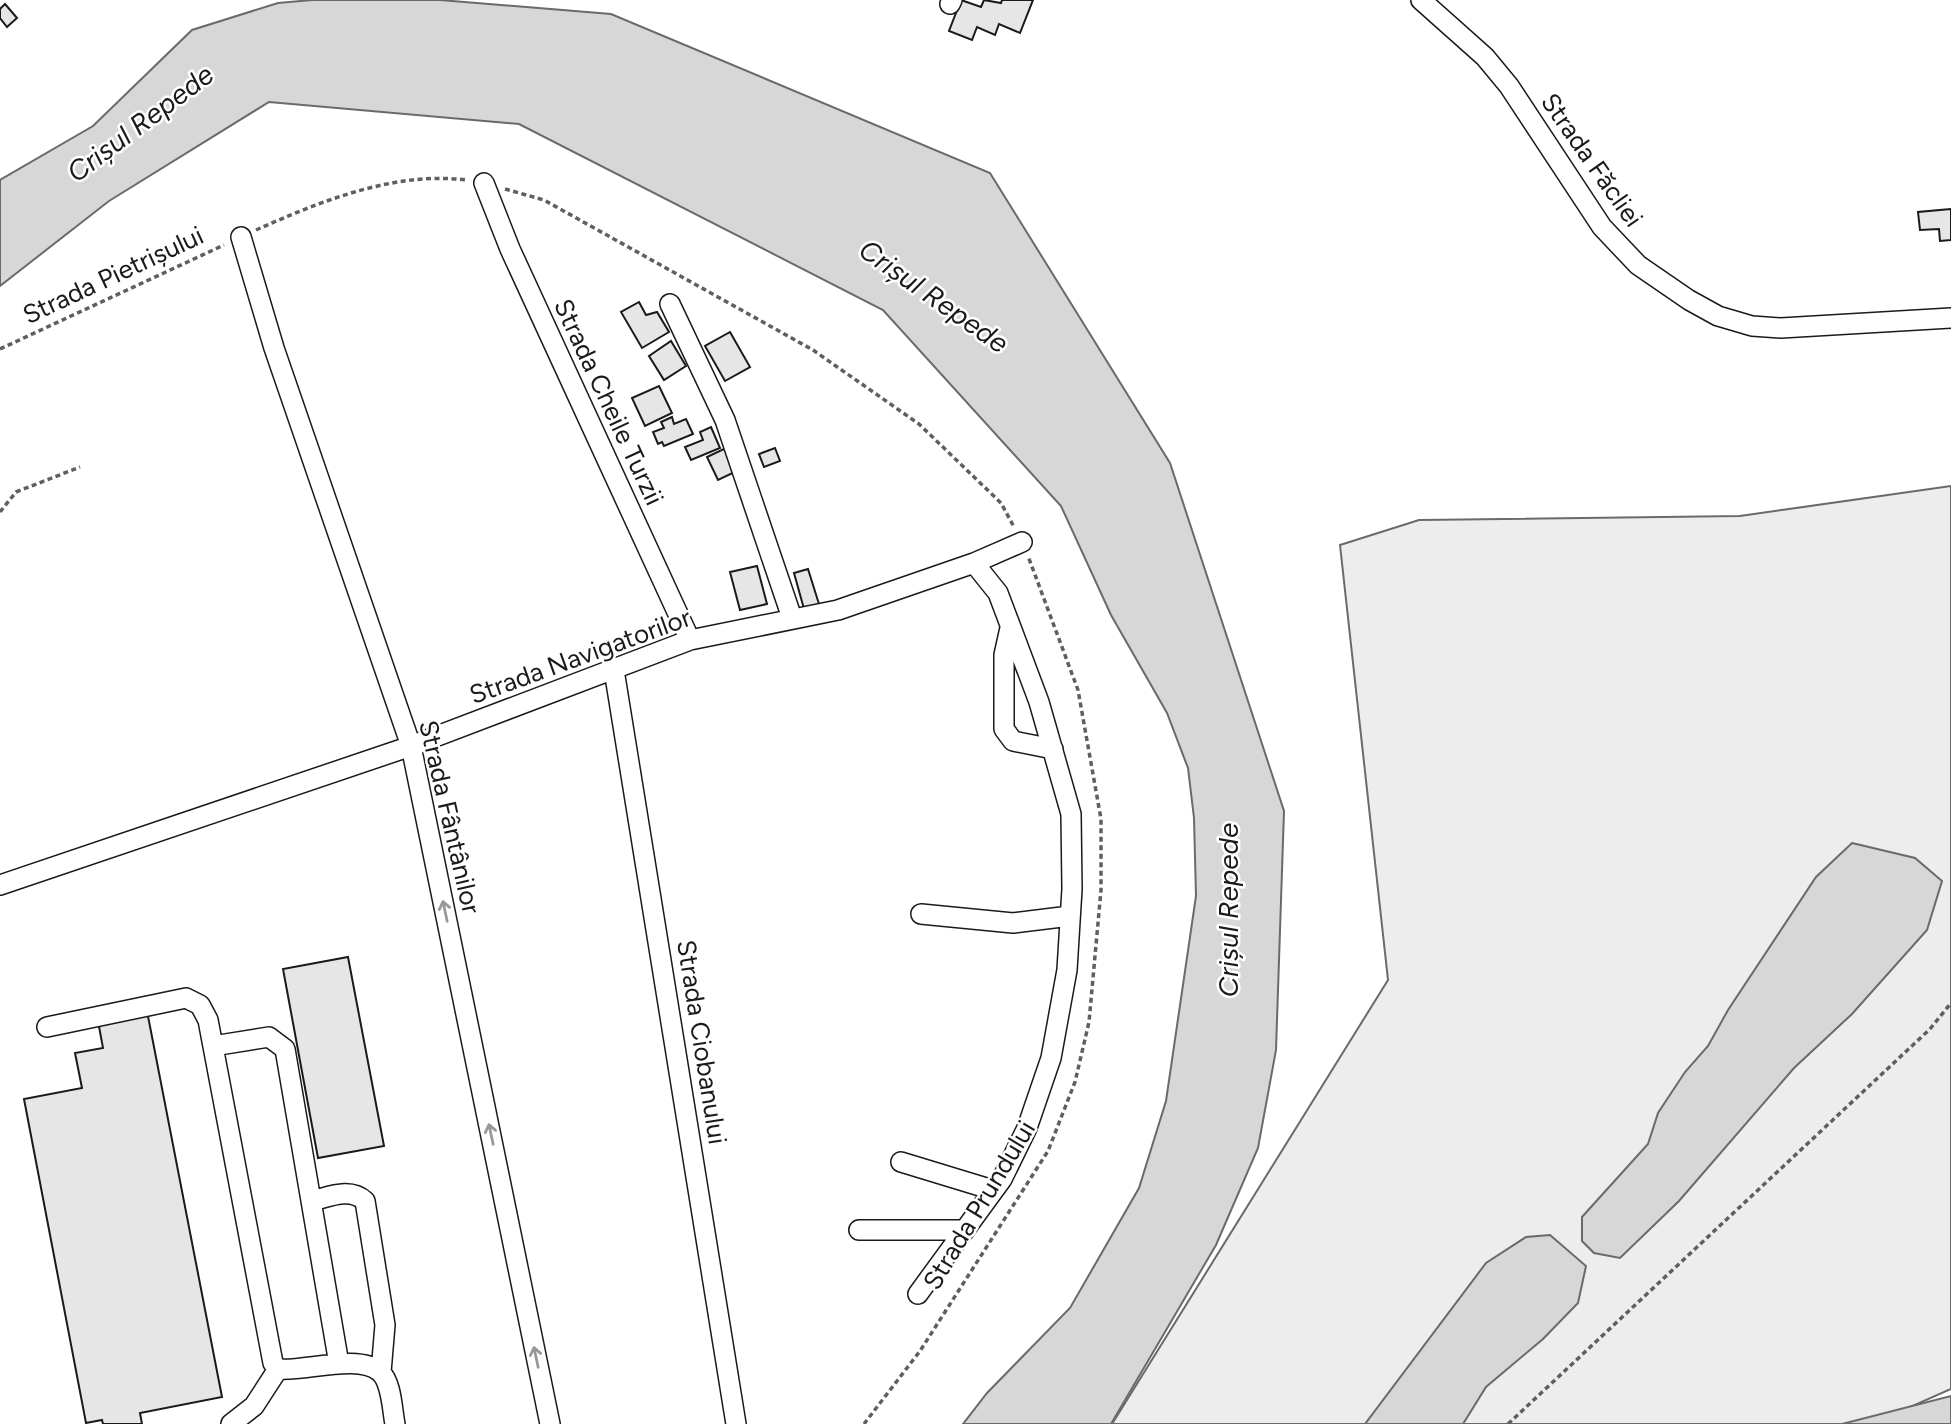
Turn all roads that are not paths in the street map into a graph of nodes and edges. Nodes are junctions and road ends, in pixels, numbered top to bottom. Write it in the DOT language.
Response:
graph roads {
  1 [pos="1421,0"];
  2 [pos="484,183"];
  3 [pos="242,237"];
  4 [pos="670,304"];
  5 [pos="1951,318"];
  6 [pos="1022,542"];
  7 [pos="974,563"];
  8 [pos="792,618"];
  9 [pos="1010,628"];
  10 [pos="690,640"];
  11 [pos="614,670"];
  12 [pos="411,746"];
  13 [pos="1053,749"];
  14 [pos="0,885"];
  15 [pos="921,914"];
  16 [pos="1070,916"];
  17 [pos="47,1027"];
  18 [pos="212,1046"];
  19 [pos="901,1162"];
  20 [pos="993,1190"];
  21 [pos="311,1201"];
  22 [pos="859,1230"];
  23 [pos="962,1230"];
  24 [pos="918,1294"];
  25 [pos="339,1364"];
  26 [pos="278,1369"];
  27 [pos="381,1372"];
  28 [pos="231,1424"];
  29 [pos="395,1424"];
  30 [pos="550,1424"];
  31 [pos="736,1424"];
  1 -- 5 [label="street, Strada Făcliei"];
  2 -- 10 [label="street, Strada Cheile Turzii"];
  3 -- 12 [label="street, Strada Fântânilor"];
  4 -- 8 [label="street"];
  6 -- 7 [label="street, Strada Navigatorilor"];
  7 -- 8 [label="street, Strada Navigatorilor"];
  7 -- 9 [label="street, Strada Prundului"];
  8 -- 10 [label="street, Strada Navigatorilor"];
  9 -- 13 [label="street, Strada Prundului"];
  9 -- 13 [label="street"];
  10 -- 11 [label="street, Strada Navigatorilor"];
  11 -- 12 [label="street, Strada Navigatorilor"];
  11 -- 31 [label="street, Strada Ciobanului"];
  12 -- 14 [label="street, Strada Navigatorilor"];
  30 -- 12 [label="street, Strada Fântânilor, one-way"];
  13 -- 16 [label="street, Strada Prundului"];
  15 -- 16 [label="street"];
  16 -- 20 [label="street, Strada Prundului"];
  17 -- 18 [label="street"];
  18 -- 21 [label="street"];
  18 -- 26 [label="street"];
  19 -- 20 [label="street"];
  20 -- 23 [label="street, Strada Prundului"];
  21 -- 25 [label="street"];
  21 -- 27 [label="street"];
  22 -- 23 [label="street"];
  23 -- 24 [label="street, Strada Prundului"];
  25 -- 26 [label="street"];
  25 -- 27 [label="street"];
  26 -- 28 [label="street"];
  27 -- 29 [label="street"];
}
